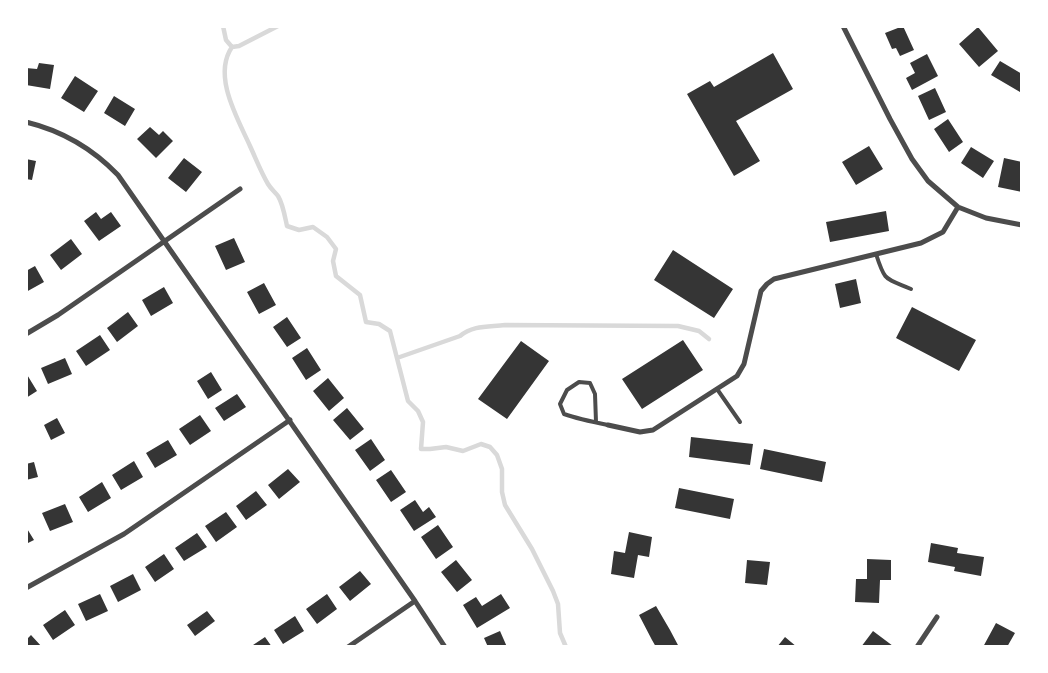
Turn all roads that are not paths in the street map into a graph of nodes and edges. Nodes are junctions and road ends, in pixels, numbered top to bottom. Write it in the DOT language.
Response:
graph roads {
  1 [pos="843,26"];
  2 [pos="26,122"];
  3 [pos="240,189"];
  4 [pos="958,207"];
  5 [pos="1022,225"];
  6 [pos="164,241"];
  7 [pos="876,254"];
  8 [pos="911,289"];
  9 [pos="26,334"];
  10 [pos="717,389"];
  11 [pos="290,420"];
  12 [pos="596,422"];
  13 [pos="740,422"];
  14 [pos="608,425"];
  15 [pos="26,588"];
  16 [pos="416,601"];
  17 [pos="938,617"];
  18 [pos="348,647"];
  19 [pos="445,647"];
  20 [pos="917,647"];
  1 -- 4 [label="street"];
  2 -- 6 [label="street"];
  3 -- 6 [label="street"];
  4 -- 5 [label="street"];
  4 -- 7 [label="street"];
  6 -- 9 [label="street"];
  6 -- 11 [label="street"];
  7 -- 8 [label="lane"];
  7 -- 10 [label="street"];
  10 -- 13 [label="lane"];
  10 -- 14 [label="street"];
  11 -- 15 [label="street"];
  11 -- 16 [label="street"];
  12 -- 12 [label="lane"];
  12 -- 14 [label="lane"];
  16 -- 18 [label="street"];
  16 -- 19 [label="street"];
  17 -- 20 [label="street"];
}
